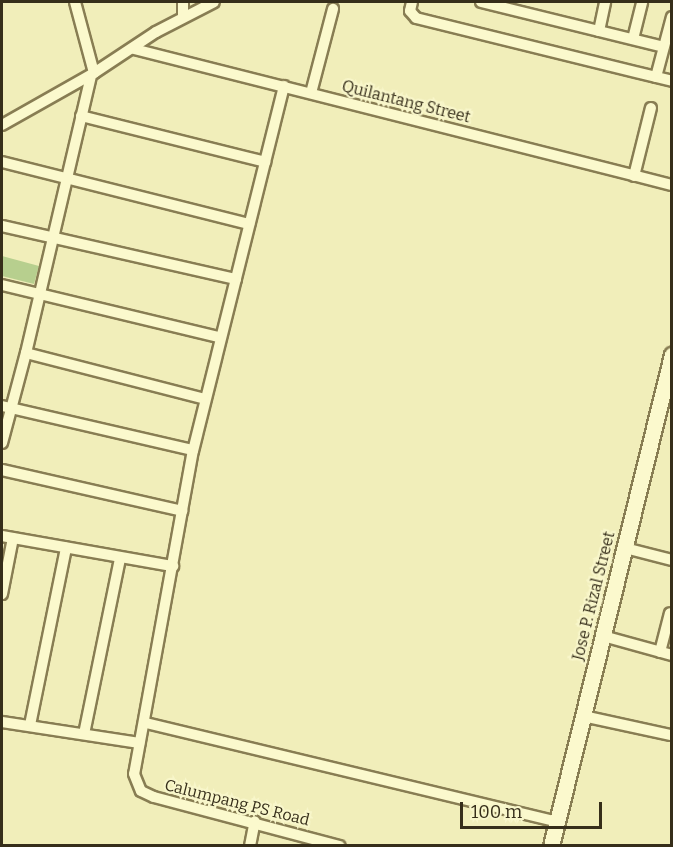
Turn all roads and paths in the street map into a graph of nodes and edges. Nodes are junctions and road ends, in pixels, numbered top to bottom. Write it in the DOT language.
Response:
graph roads {
  1 [pos="75,2"];
  2 [pos="183,2"];
  3 [pos="214,2"];
  4 [pos="412,2"];
  5 [pos="482,2"];
  6 [pos="605,2"];
  7 [pos="642,2"];
  8 [pos="494,3"];
  9 [pos="202,4"];
  10 [pos="333,9"];
  11 [pos="183,16"];
  12 [pos="672,17"];
  13 [pos="599,31"];
  14 [pos="633,39"];
  15 [pos="664,47"];
  16 [pos="134,49"];
  17 [pos="92,74"];
  18 [pos="656,77"];
  19 [pos="672,81"];
  20 [pos="284,86"];
  21 [pos="312,93"];
  22 [pos="651,108"];
  23 [pos="2,111"];
  24 [pos="81,116"];
  25 [pos="5,123"];
  26 [pos="2,162"];
  27 [pos="265,162"];
  28 [pos="634,176"];
  29 [pos="66,179"];
  30 [pos="672,185"];
  31 [pos="249,224"];
  32 [pos="2,226"];
  33 [pos="52,239"];
  34 [pos="236,279"];
  35 [pos="2,285"];
  36 [pos="40,294"];
  37 [pos="219,338"];
  38 [pos="27,352"];
  39 [pos="672,355"];
  40 [pos="205,399"];
  41 [pos="6,407"];
  42 [pos="2,442"];
  43 [pos="194,450"];
  44 [pos="2,470"];
  45 [pos="182,511"];
  46 [pos="2,536"];
  47 [pos="13,538"];
  48 [pos="66,548"];
  49 [pos="625,548"];
  50 [pos="120,558"];
  51 [pos="672,560"];
  52 [pos="173,566"];
  53 [pos="2,594"];
  54 [pos="670,613"];
  55 [pos="603,636"];
  56 [pos="660,652"];
  57 [pos="672,655"];
  58 [pos="583,716"];
  59 [pos="2,722"];
  60 [pos="146,723"];
  61 [pos="30,725"];
  62 [pos="84,734"];
  63 [pos="671,735"];
  64 [pos="139,743"];
  65 [pos="255,821"];
  66 [pos="557,822"];
  67 [pos="324,843"];
  68 [pos="250,846"];
  69 [pos="340,846"];
  70 [pos="551,846"];
  1 -- 17 [label="street"];
  2 -- 11 [label="street"];
  3 -- 9 [label="street"];
  4 -- 18 [label="street"];
  5 -- 8 [label="street"];
  6 -- 13 [label="street"];
  7 -- 14 [label="street"];
  8 -- 13 [label="street"];
  9 -- 11 [label="street"];
  10 -- 21 [label="street"];
  11 -- 16 [label="street"];
  12 -- 15 [label="street"];
  13 -- 14 [label="street"];
  14 -- 15 [label="street"];
  15 -- 18 [label="street"];
  16 -- 17 [label="street"];
  16 -- 20 [label="street, Quilantang Street"];
  17 -- 24 [label="street"];
  17 -- 25 [label="street"];
  18 -- 19 [label="street"];
  20 -- 21 [label="street, Quilantang Street"];
  20 -- 27 [label="street"];
  21 -- 28 [label="street, Quilantang Street"];
  22 -- 28 [label="street"];
  23 -- 25 [label="street"];
  24 -- 27 [label="street"];
  24 -- 29 [label="street"];
  26 -- 29 [label="street"];
  27 -- 31 [label="street"];
  28 -- 30 [label="street, Quilantang Street"];
  29 -- 31 [label="street"];
  29 -- 33 [label="street"];
  31 -- 34 [label="street"];
  32 -- 33 [label="street"];
  33 -- 34 [label="street"];
  33 -- 36 [label="street"];
  34 -- 37 [label="street"];
  35 -- 36 [label="street"];
  36 -- 37 [label="street"];
  36 -- 38 [label="street"];
  37 -- 40 [label="street"];
  38 -- 40 [label="street"];
  38 -- 41 [label="street"];
  39 -- 49 [label="street, Jose P. Rizal Street"];
  40 -- 43 [label="street"];
  41 -- 42 [label="street"];
  41 -- 43 [label="street"];
  43 -- 45 [label="street"];
  44 -- 45 [label="street"];
  45 -- 52 [label="street"];
  46 -- 47 [label="street"];
  47 -- 48 [label="street"];
  47 -- 53 [label="street"];
  48 -- 50 [label="street"];
  48 -- 61 [label="street"];
  49 -- 51 [label="street"];
  49 -- 55 [label="street, Jose P. Rizal Street"];
  50 -- 52 [label="street"];
  50 -- 62 [label="street"];
  52 -- 60 [label="street"];
  54 -- 56 [label="street"];
  55 -- 56 [label="street"];
  55 -- 58 [label="street, Jose P. Rizal Street"];
  56 -- 57 [label="street"];
  58 -- 63 [label="street"];
  58 -- 66 [label="street, Jose P. Rizal Street"];
  59 -- 61 [label="street"];
  60 -- 64 [label="street"];
  60 -- 66 [label="street"];
  61 -- 62 [label="street"];
  62 -- 64 [label="street"];
  64 -- 65 [label="street, Calumpang PS Road"];
  65 -- 67 [label="street, Calumpang PS Road"];
  65 -- 68 [label="street"];
  66 -- 70 [label="street, Jose P. Rizal Street"];
  67 -- 69 [label="street, Calumpang PS Road"];
}
